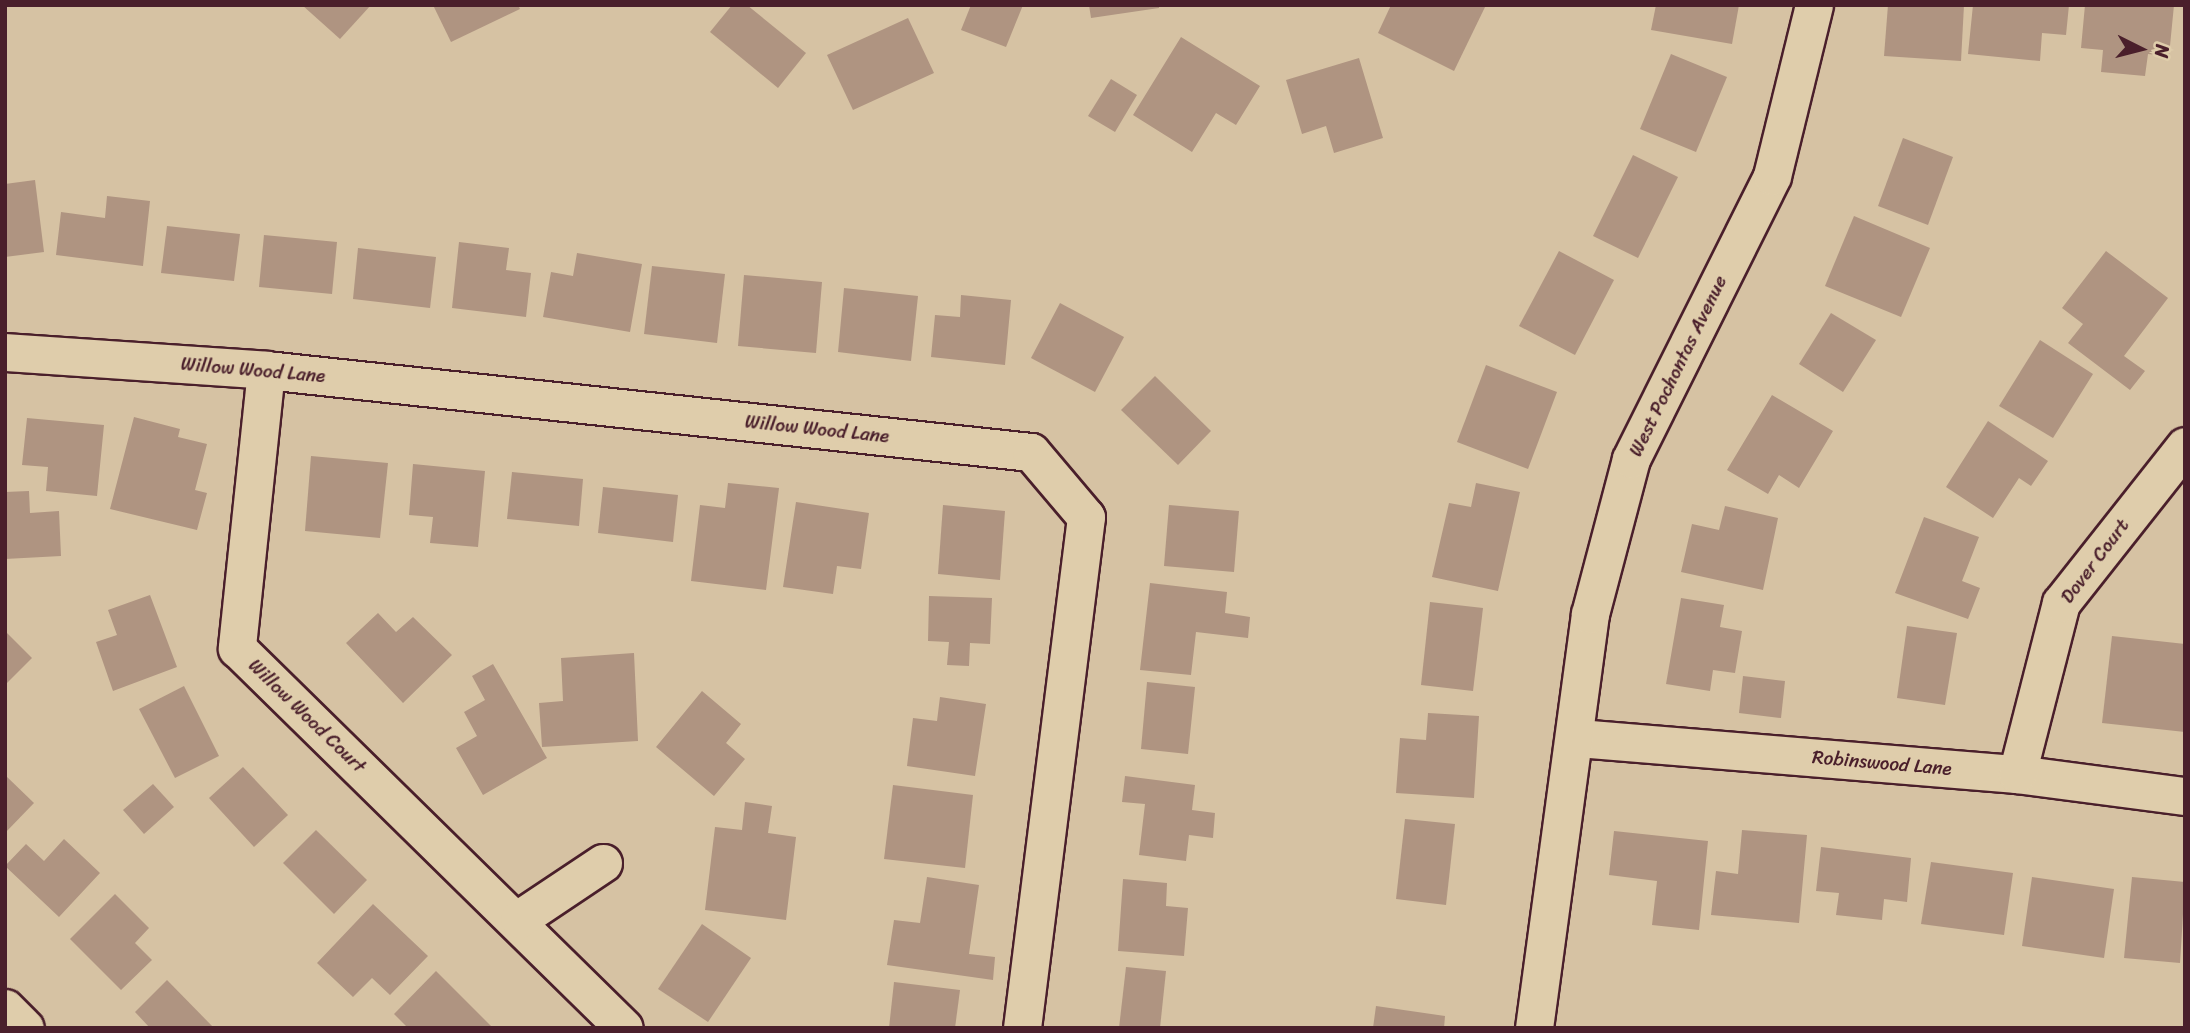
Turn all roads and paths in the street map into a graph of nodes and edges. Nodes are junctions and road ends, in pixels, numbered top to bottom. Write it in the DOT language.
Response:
graph roads {
  1 [pos="1814,5"];
  2 [pos="5,352"];
  3 [pos="267,370"];
  4 [pos="2185,446"];
  5 [pos="1578,737"];
  6 [pos="2017,774"];
  7 [pos="2185,796"];
  8 [pos="603,863"];
  9 [pos="519,919"];
  10 [pos="5,1008"];
  11 [pos="25,1028"];
  12 [pos="624,1028"];
  13 [pos="1021,1028"];
  14 [pos="1534,1028"];
  1 -- 5 [label="street, West Pochontas Avenue"];
  2 -- 3 [label="street, Willow Wood Lane"];
  3 -- 9 [label="street, Willow Wood Court"];
  3 -- 13 [label="street, Willow Wood Lane"];
  4 -- 6 [label="street, Dover Court"];
  5 -- 6 [label="street, Robinswood Lane"];
  5 -- 14 [label="street, West Pochontas Avenue"];
  6 -- 7 [label="street, Robinswood Lane"];
  8 -- 9 [label="street"];
  9 -- 12 [label="street, Willow Wood Court"];
  10 -- 11 [label="street"];
}
